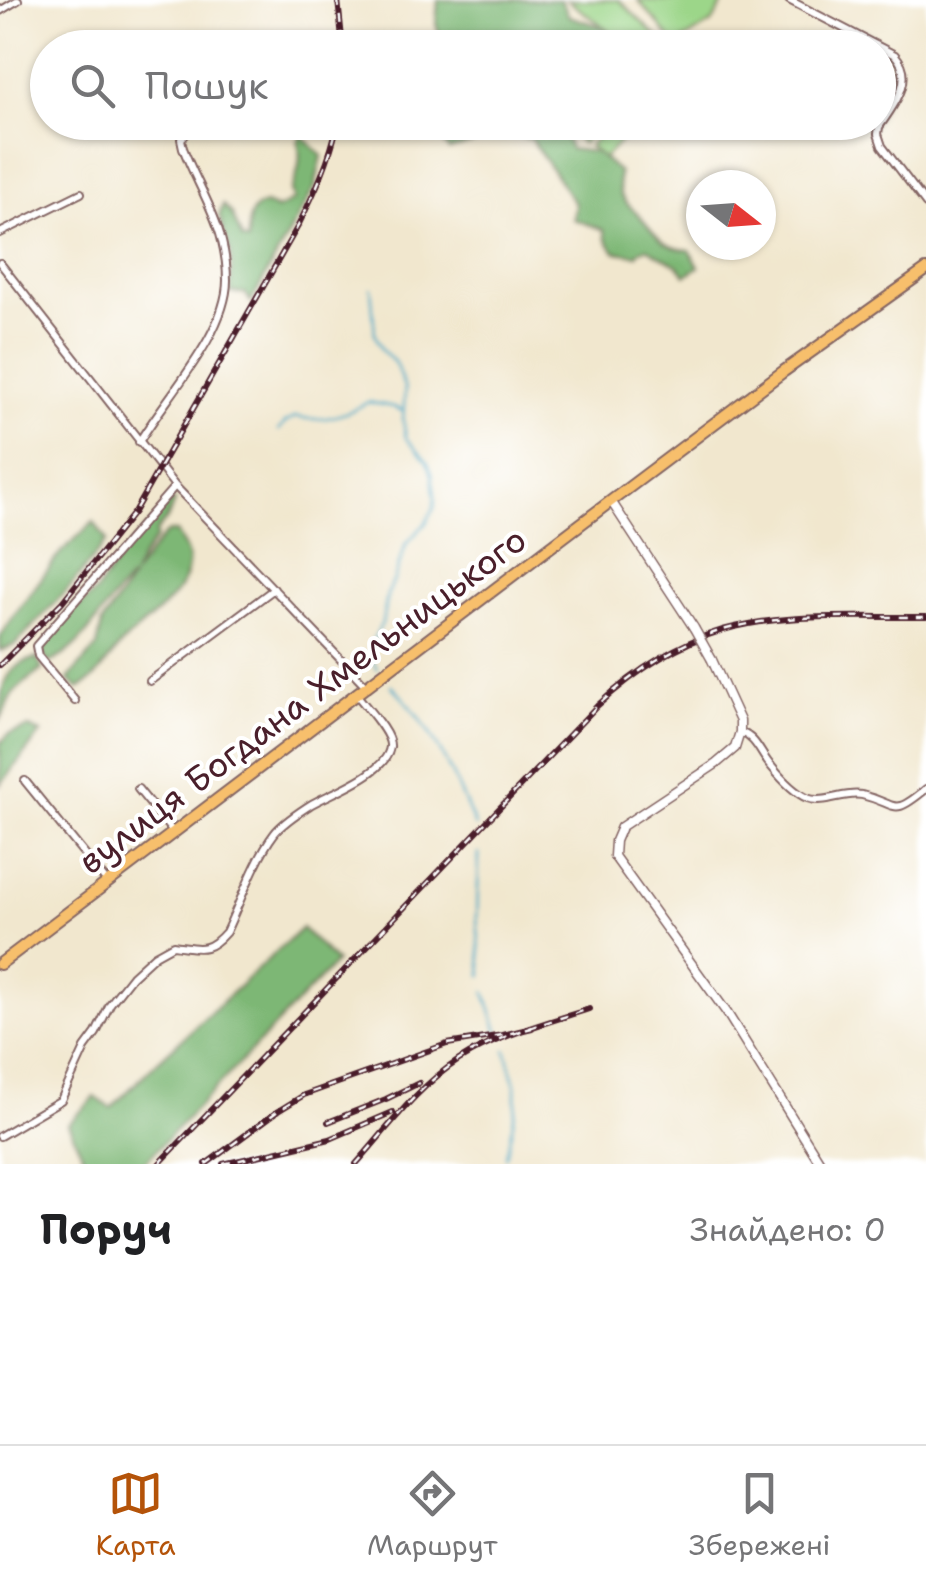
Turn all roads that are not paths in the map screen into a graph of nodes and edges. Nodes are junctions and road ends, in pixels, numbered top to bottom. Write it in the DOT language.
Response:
graph roads {
  1 [pos="18,0"];
  2 [pos="789,0"];
  3 [pos="0,11"];
  4 [pos="846,30"];
  5 [pos="896,57"];
  6 [pos="896,98"];
  7 [pos="181,140"];
  8 [pos="880,140"];
  9 [pos="81,193"];
  10 [pos="926,204"];
  11 [pos="0,234"];
  12 [pos="0,263"];
  13 [pos="926,270"];
  14 [pos="139,442"];
  15 [pos="175,486"];
  16 [pos="611,501"];
  17 [pos="274,589"];
  18 [pos="150,682"];
  19 [pos="367,687"];
  20 [pos="357,695"];
  21 [pos="74,702"];
  22 [pos="740,732"];
  23 [pos="25,781"];
  24 [pos="138,789"];
  25 [pos="926,789"];
  26 [pos="173,832"];
  27 [pos="107,882"];
  28 [pos="0,964"];
  29 [pos="0,1136"];
  30 [pos="821,1164"];
  1 -- 3 [label="street"];
  2 -- 4 [label="street"];
  5 -- 6 [label="street"];
  7 -- 14 [label="street"];
  8 -- 10 [label="street"];
  9 -- 11 [label="street"];
  12 -- 14 [label="street"];
  13 -- 16 [label="main road, вулиця Богдана Хмельницького"];
  14 -- 15 [label="street"];
  15 -- 17 [label="street"];
  15 -- 21 [label="street"];
  16 -- 19 [label="main road, вулиця Богдана Хмельницького"];
  16 -- 22 [label="street, bridge"];
  17 -- 18 [label="street"];
  17 -- 19 [label="street"];
  19 -- 20 [label="main road, вулиця Богдана Хмельницького"];
  20 -- 26 [label="main road, вулиця Богдана Хмельницького"];
  20 -- 29 [label="street"];
  22 -- 25 [label="street"];
  22 -- 30 [label="street"];
  23 -- 27 [label="street"];
  24 -- 26 [label="street"];
  26 -- 27 [label="main road, вулиця Богдана Хмельницького"];
  27 -- 28 [label="main road, вулиця Богдана Хмельницького"];
}
